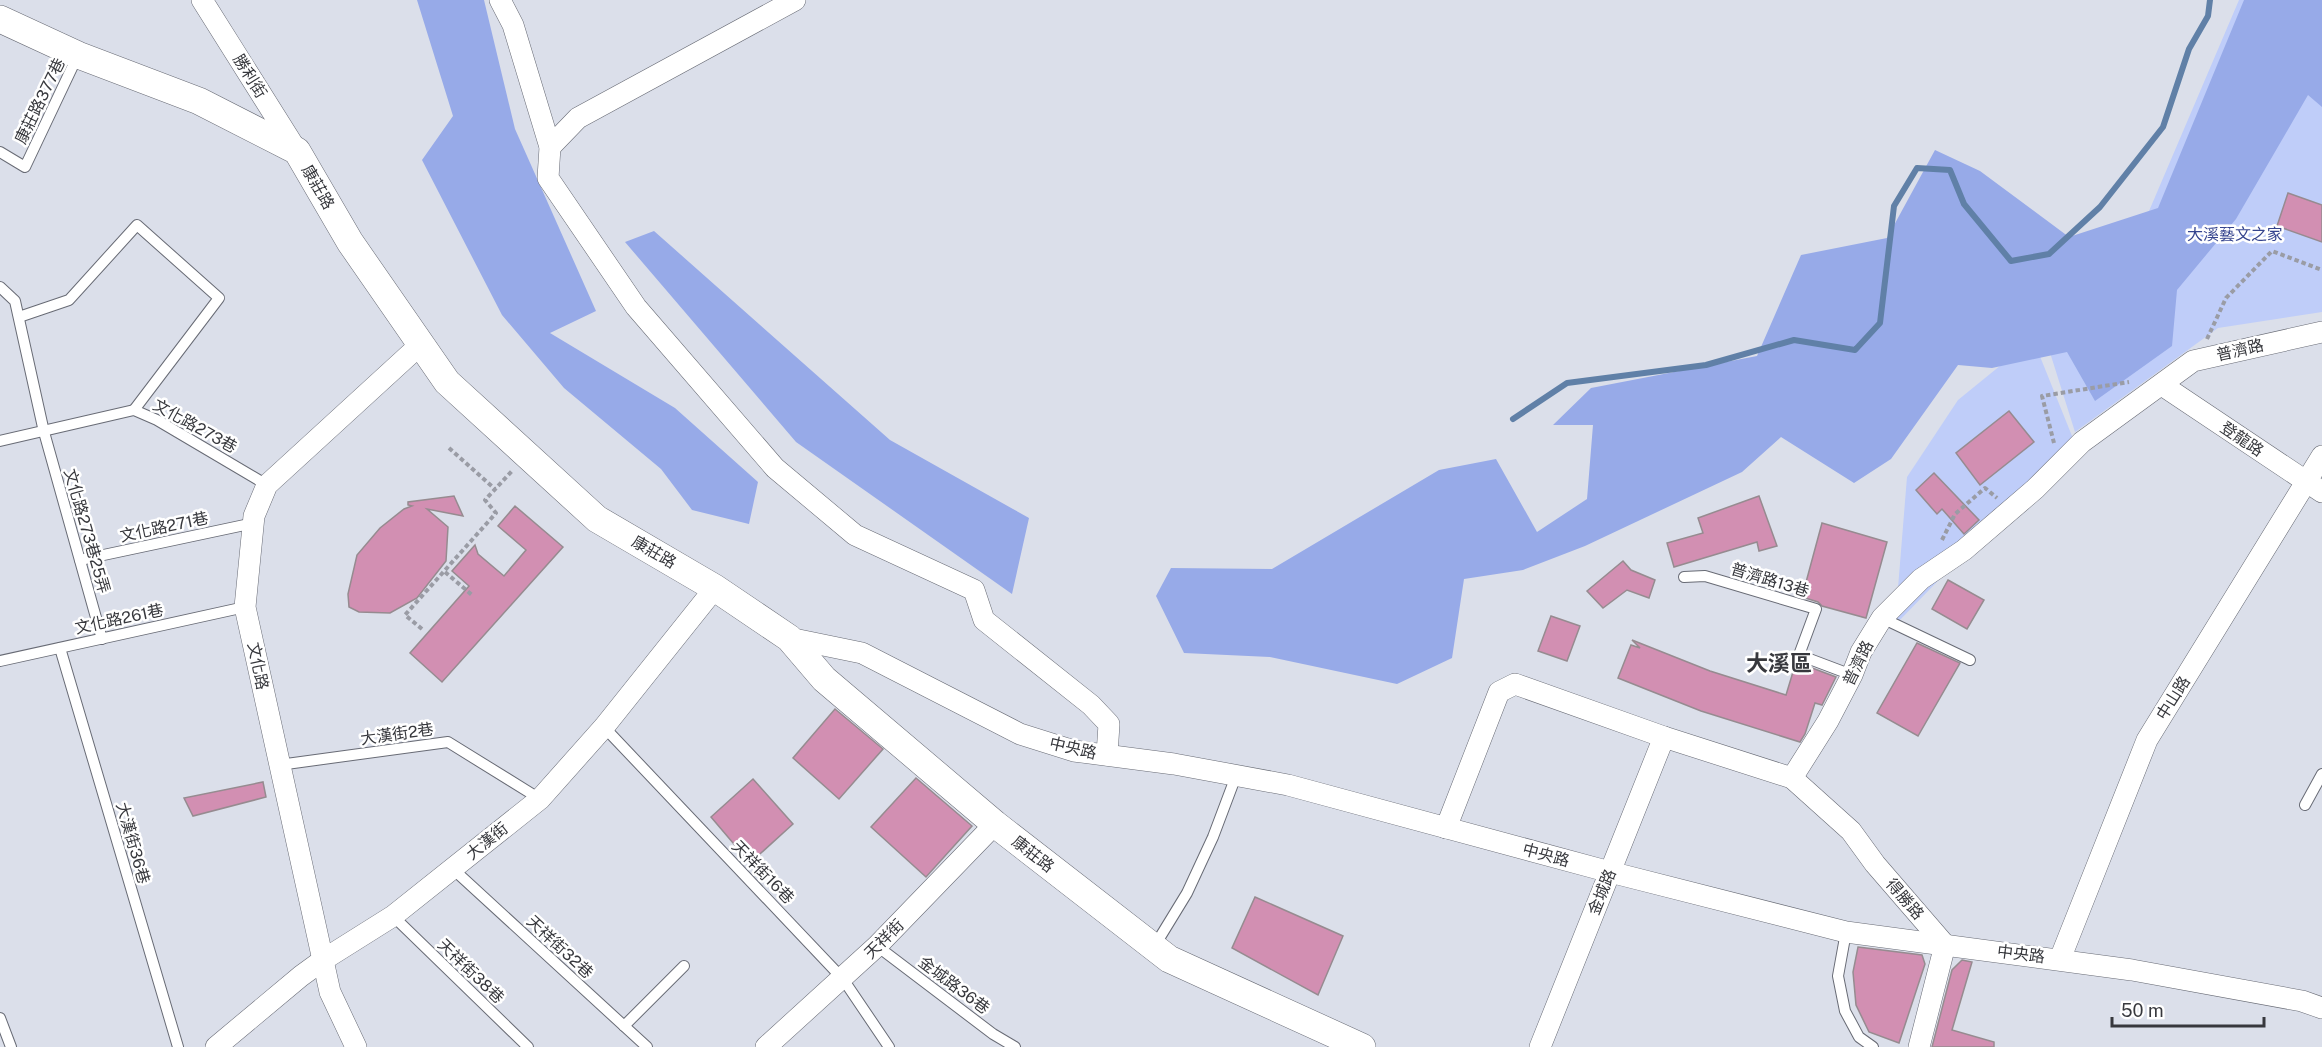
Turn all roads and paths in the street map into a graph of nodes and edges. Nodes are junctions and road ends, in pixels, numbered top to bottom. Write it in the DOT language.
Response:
graph roads {
  1 [pos="202,0"];
  2 [pos="500,0"];
  3 [pos="795,0"];
  4 [pos="0,19"];
  5 [pos="78,55"];
  6 [pos="550,147"];
  7 [pos="297,151"];
  8 [pos="0,152"];
  9 [pos="0,286"];
  10 [pos="19,317"];
  11 [pos="2322,332"];
  12 [pos="421,344"];
  13 [pos="2162,385"];
  14 [pos="134,410"];
  15 [pos="44,432"];
  16 [pos="0,441"];
  17 [pos="449,448"];
  18 [pos="528,456"];
  19 [pos="2322,456"];
  20 [pos="267,485"];
  21 [pos="2314,487"];
  22 [pos="495,489"];
  23 [pos="254,523"];
  24 [pos="80,560"];
  25 [pos="445,572"];
  26 [pos="1684,578"];
  27 [pos="715,588"];
  28 [pos="472,595"];
  29 [pos="245,607"];
  30 [pos="1882,618"];
  31 [pos="422,630"];
  32 [pos="789,638"];
  33 [pos="102,639"];
  34 [pos="60,648"];
  35 [pos="1970,660"];
  36 [pos="0,661"];
  37 [pos="1852,675"];
  38 [pos="604,727"];
  39 [pos="1664,737"];
  40 [pos="1107,755"];
  41 [pos="279,765"];
  42 [pos="2322,774"];
  43 [pos="1236,776"];
  44 [pos="1792,778"];
  45 [pos="540,799"];
  46 [pos="2305,805"];
  47 [pos="995,824"];
  48 [pos="1446,828"];
  49 [pos="453,869"];
  50 [pos="1610,872"];
  51 [pos="393,916"];
  52 [pos="1846,932"];
  53 [pos="1946,945"];
  54 [pos="877,946"];
  55 [pos="1154,948"];
  56 [pos="2060,959"];
  57 [pos="323,960"];
  58 [pos="684,966"];
  59 [pos="843,979"];
  60 [pos="2322,1008"];
  61 [pos="0,1018"];
  62 [pos="624,1026"];
  63 [pos="11,1047"];
  64 [pos="178,1047"];
  65 [pos="216,1047"];
  66 [pos="356,1047"];
  67 [pos="528,1047"];
  68 [pos="647,1047"];
  69 [pos="766,1047"];
  70 [pos="889,1047"];
  71 [pos="1015,1047"];
  72 [pos="1362,1047"];
  73 [pos="1540,1047"];
  74 [pos="1874,1047"];
  75 [pos="1919,1047"];
  1 -- 7 [label="street, 勝利街"];
  2 -- 6 [label="street"];
  3 -- 6 [label="street"];
  4 -- 5 [label="street, 康莊路"];
  5 -- 7 [label="street, 康莊路"];
  5 -- 8 [label="lane, 康莊路377巷"];
  6 -- 40 [label="street"];
  7 -- 12 [label="street, 康莊路"];
  9 -- 10 [label="lane, 文化路273巷25弄"];
  10 -- 14 [label="lane"];
  10 -- 15 [label="lane, 文化路273巷25弄"];
  11 -- 13 [label="street, 普濟路"];
  12 -- 18 [label="street, 康莊路"];
  12 -- 20 [label="street, 文化路"];
  13 -- 21 [label="street, 登龍路"];
  13 -- 30 [label="street, 普濟路"];
  14 -- 15 [label="lane, 文化路273巷"];
  14 -- 20 [label="lane, 文化路273巷"];
  15 -- 16 [label="lane, 文化路273巷"];
  15 -- 24 [label="lane, 文化路273巷25弄"];
  17 -- 22 [label="path"];
  18 -- 22 [label="path"];
  18 -- 27 [label="street, 康莊路"];
  19 -- 21 [label="street, 中山路"];
  20 -- 23 [label="street, 文化路"];
  21 -- 56 [label="street, 中山路"];
  22 -- 25 [label="path"];
  23 -- 24 [label="lane, 文化路271巷"];
  23 -- 29 [label="street, 文化路"];
  24 -- 33 [label="lane, 文化路273巷25弄"];
  25 -- 28 [label="path"];
  25 -- 31 [label="path"];
  26 -- 37 [label="lane, 普濟路13巷"];
  27 -- 32 [label="street, 康莊路"];
  27 -- 38 [label="street, 大漢街"];
  29 -- 33 [label="lane, 文化路261巷"];
  29 -- 41 [label="street, 文化路"];
  30 -- 35 [label="lane"];
  30 -- 37 [label="street, 普濟路"];
  32 -- 40 [label="street, 中央路"];
  32 -- 47 [label="street, 康莊路"];
  33 -- 34 [label="lane, 文化路261巷"];
  34 -- 36 [label="lane, 文化路261巷"];
  34 -- 64 [label="lane, 大漢街36巷"];
  37 -- 44 [label="street, 普濟路"];
  38 -- 45 [label="street, 大漢街"];
  38 -- 59 [label="lane, 天祥街16巷"];
  39 -- 44 [label="street"];
  39 -- 48 [label="street"];
  39 -- 50 [label="street, 金城路"];
  40 -- 43 [label="street, 中央路"];
  41 -- 45 [label="lane, 大漢街2巷"];
  41 -- 57 [label="street, 文化路"];
  42 -- 46 [label="lane"];
  43 -- 48 [label="street, 中央路"];
  43 -- 55 [label="lane"];
  44 -- 53 [label="street, 得勝路"];
  45 -- 49 [label="street, 大漢街"];
  47 -- 54 [label="street, 天祥街"];
  47 -- 55 [label="street, 康莊路"];
  48 -- 50 [label="street, 中央路"];
  49 -- 51 [label="street, 大漢街"];
  49 -- 62 [label="lane, 天祥街32巷"];
  50 -- 52 [label="street, 中央路"];
  50 -- 73 [label="street, 金城路"];
  51 -- 57 [label="street, 大漢街"];
  51 -- 67 [label="lane, 天祥街38巷"];
  52 -- 53 [label="street, 中央路"];
  52 -- 74 [label="lane"];
  53 -- 56 [label="street, 中央路"];
  53 -- 75 [label="street"];
  54 -- 59 [label="street, 天祥街"];
  54 -- 71 [label="lane, 金城路36巷"];
  55 -- 72 [label="street, 康莊路"];
  56 -- 60 [label="street, 中央路"];
  57 -- 65 [label="street, 大漢街"];
  57 -- 66 [label="street, 文化路"];
  58 -- 62 [label="lane"];
  59 -- 69 [label="street, 天祥街"];
  59 -- 70 [label="lane, 天祥街16巷"];
  61 -- 63 [label="lane"];
  62 -- 68 [label="lane, 天祥街32巷"];
}
